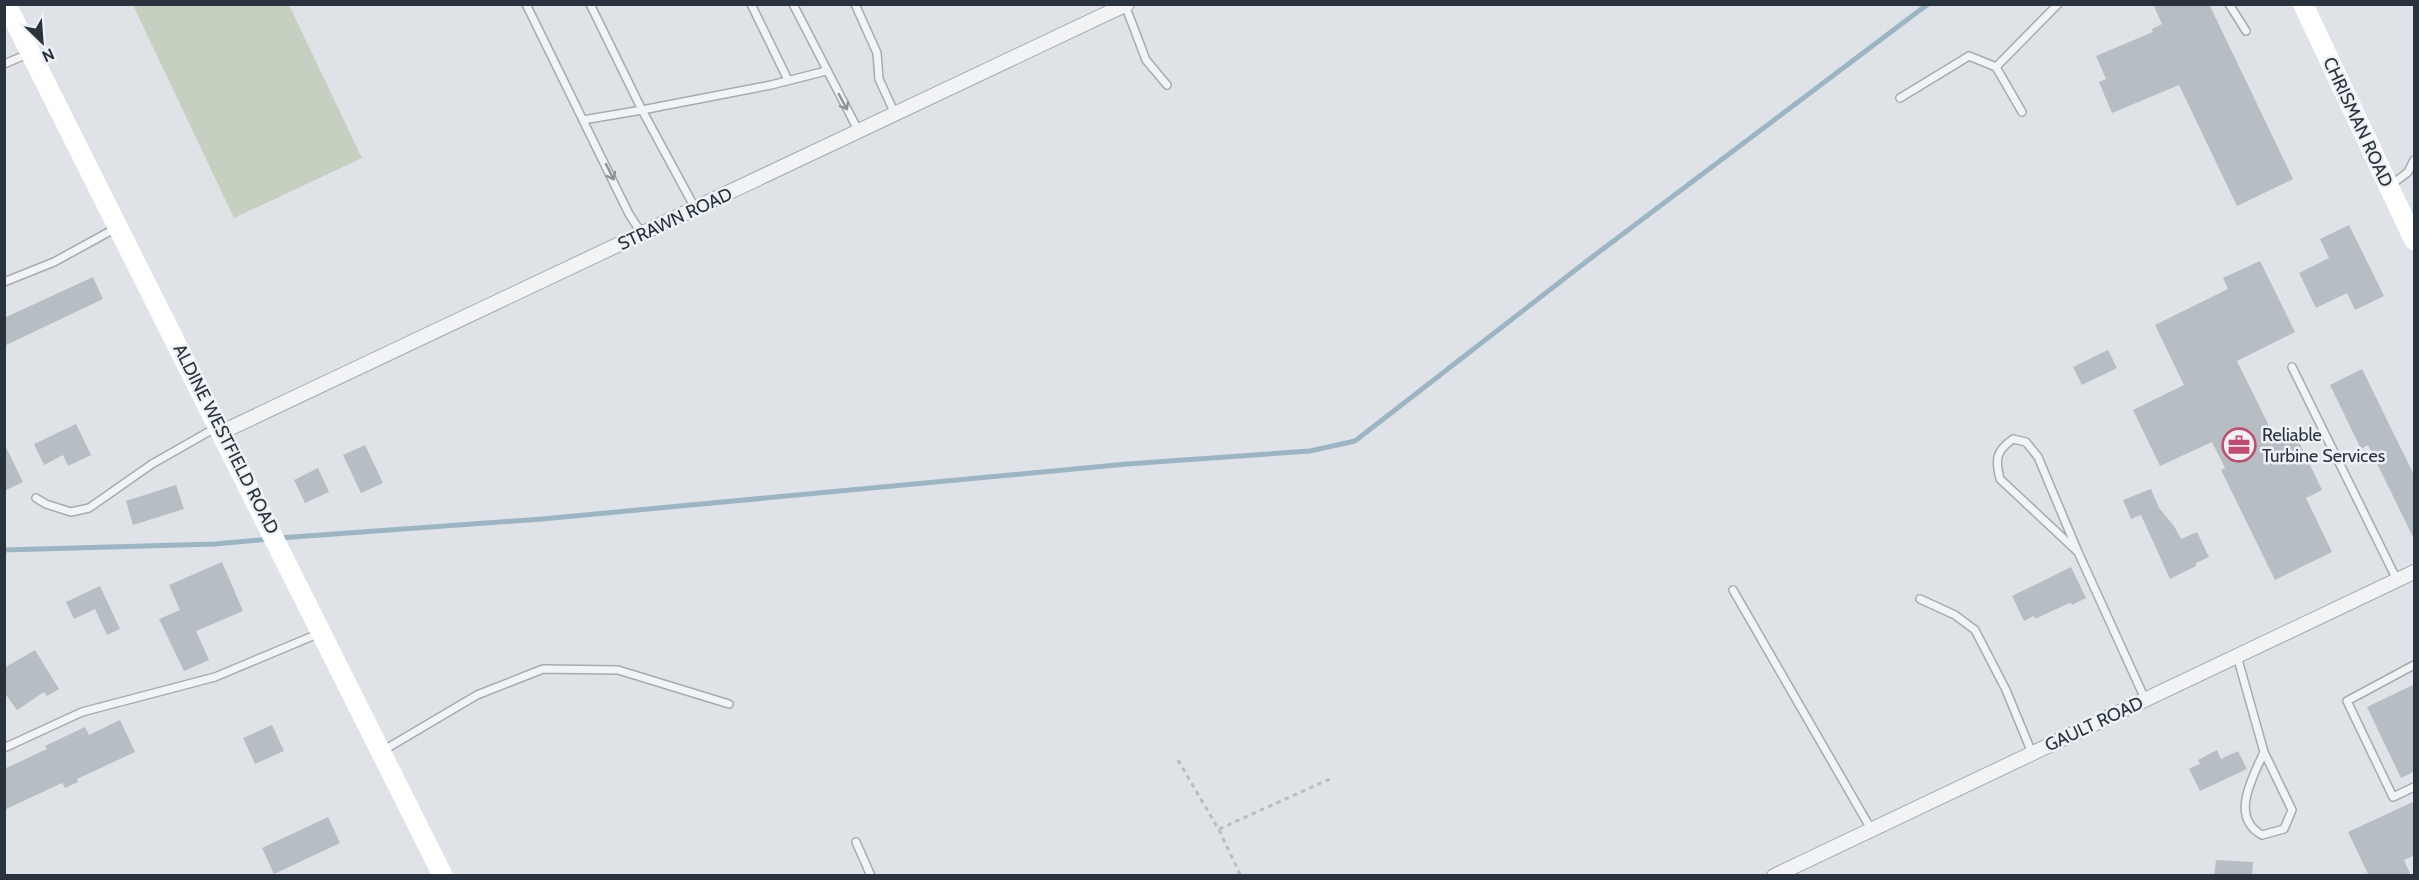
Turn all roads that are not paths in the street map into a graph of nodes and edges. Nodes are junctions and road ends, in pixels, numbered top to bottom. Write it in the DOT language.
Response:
graph roads {
  1 [pos="6,4"];
  2 [pos="526,4"];
  3 [pos="590,4"];
  4 [pos="751,4"];
  5 [pos="793,4"];
  6 [pos="855,4"];
  7 [pos="2058,4"];
  8 [pos="2229,4"];
  9 [pos="2302,4"];
  10 [pos="1126,5"];
  11 [pos="2246,32"];
  12 [pos="30,53"];
  13 [pos="4,64"];
  14 [pos="1996,67"];
  15 [pos="826,71"];
  16 [pos="788,81"];
  17 [pos="1167,85"];
  18 [pos="1900,98"];
  19 [pos="642,110"];
  20 [pos="2022,112"];
  21 [pos="896,114"];
  22 [pos="583,120"];
  23 [pos="859,132"];
  24 [pos="2415,160"];
  25 [pos="2389,187"];
  26 [pos="695,209"];
  27 [pos="118,226"];
  28 [pos="642,234"];
  29 [pos="2415,240"];
  30 [pos="4,282"];
  31 [pos="2292,367"];
  32 [pos="221,429"];
  33 [pos="36,498"];
  34 [pos="2078,552"];
  35 [pos="2415,572"];
  36 [pos="2397,580"];
  37 [pos="1732,590"];
  38 [pos="1920,599"];
  39 [pos="322,632"];
  40 [pos="2237,656"];
  41 [pos="2415,665"];
  42 [pos="2145,699"];
  43 [pos="729,704"];
  44 [pos="4,748"];
  45 [pos="381,752"];
  46 [pos="2265,752"];
  47 [pos="2032,753"];
  48 [pos="2415,787"];
  49 [pos="1871,830"];
  50 [pos="856,842"];
  51 [pos="444,876"];
  52 [pos="871,876"];
  53 [pos="1774,876"];
  1 -- 12 [label="main road, ALDINE WESTFIELD ROAD"];
  2 -- 22 [label="lane"];
  3 -- 19 [label="lane"];
  4 -- 16 [label="lane"];
  5 -- 15 [label="lane"];
  6 -- 21 [label="lane"];
  7 -- 14 [label="lane"];
  8 -- 11 [label="lane"];
  9 -- 25 [label="main road, CHRISMAN ROAD"];
  10 -- 17 [label="lane"];
  10 -- 21 [label="street, STRAWN ROAD"];
  12 -- 13 [label="lane"];
  12 -- 27 [label="main road, ALDINE WESTFIELD ROAD"];
  14 -- 18 [label="lane"];
  14 -- 20 [label="lane"];
  15 -- 16 [label="lane"];
  15 -- 23 [label="lane, one-way"];
  16 -- 19 [label="lane"];
  19 -- 22 [label="lane"];
  19 -- 26 [label="lane"];
  21 -- 23 [label="street, STRAWN ROAD"];
  22 -- 28 [label="lane, one-way"];
  23 -- 26 [label="street, STRAWN ROAD"];
  24 -- 25 [label="lane"];
  25 -- 29 [label="main road, CHRISMAN ROAD"];
  26 -- 28 [label="street, STRAWN ROAD"];
  27 -- 30 [label="lane"];
  27 -- 32 [label="main road, ALDINE WESTFIELD ROAD"];
  28 -- 32 [label="street, STRAWN ROAD"];
  31 -- 36 [label="lane"];
  32 -- 33 [label="lane"];
  32 -- 39 [label="main road, ALDINE WESTFIELD ROAD"];
  34 -- 34 [label="lane"];
  34 -- 42 [label="lane"];
  35 -- 36 [label="street, GAULT ROAD"];
  36 -- 40 [label="street, GAULT ROAD"];
  37 -- 49 [label="lane"];
  38 -- 47 [label="lane"];
  39 -- 44 [label="lane"];
  39 -- 45 [label="main road, ALDINE WESTFIELD ROAD"];
  40 -- 42 [label="street, GAULT ROAD"];
  40 -- 46 [label="lane"];
  41 -- 48 [label="lane"];
  42 -- 47 [label="street, GAULT ROAD"];
  43 -- 45 [label="lane"];
  45 -- 51 [label="main road, ALDINE WESTFIELD ROAD"];
  46 -- 46 [label="lane"];
  47 -- 49 [label="street, GAULT ROAD"];
  49 -- 53 [label="street, GAULT ROAD"];
  50 -- 52 [label="lane"];
}
